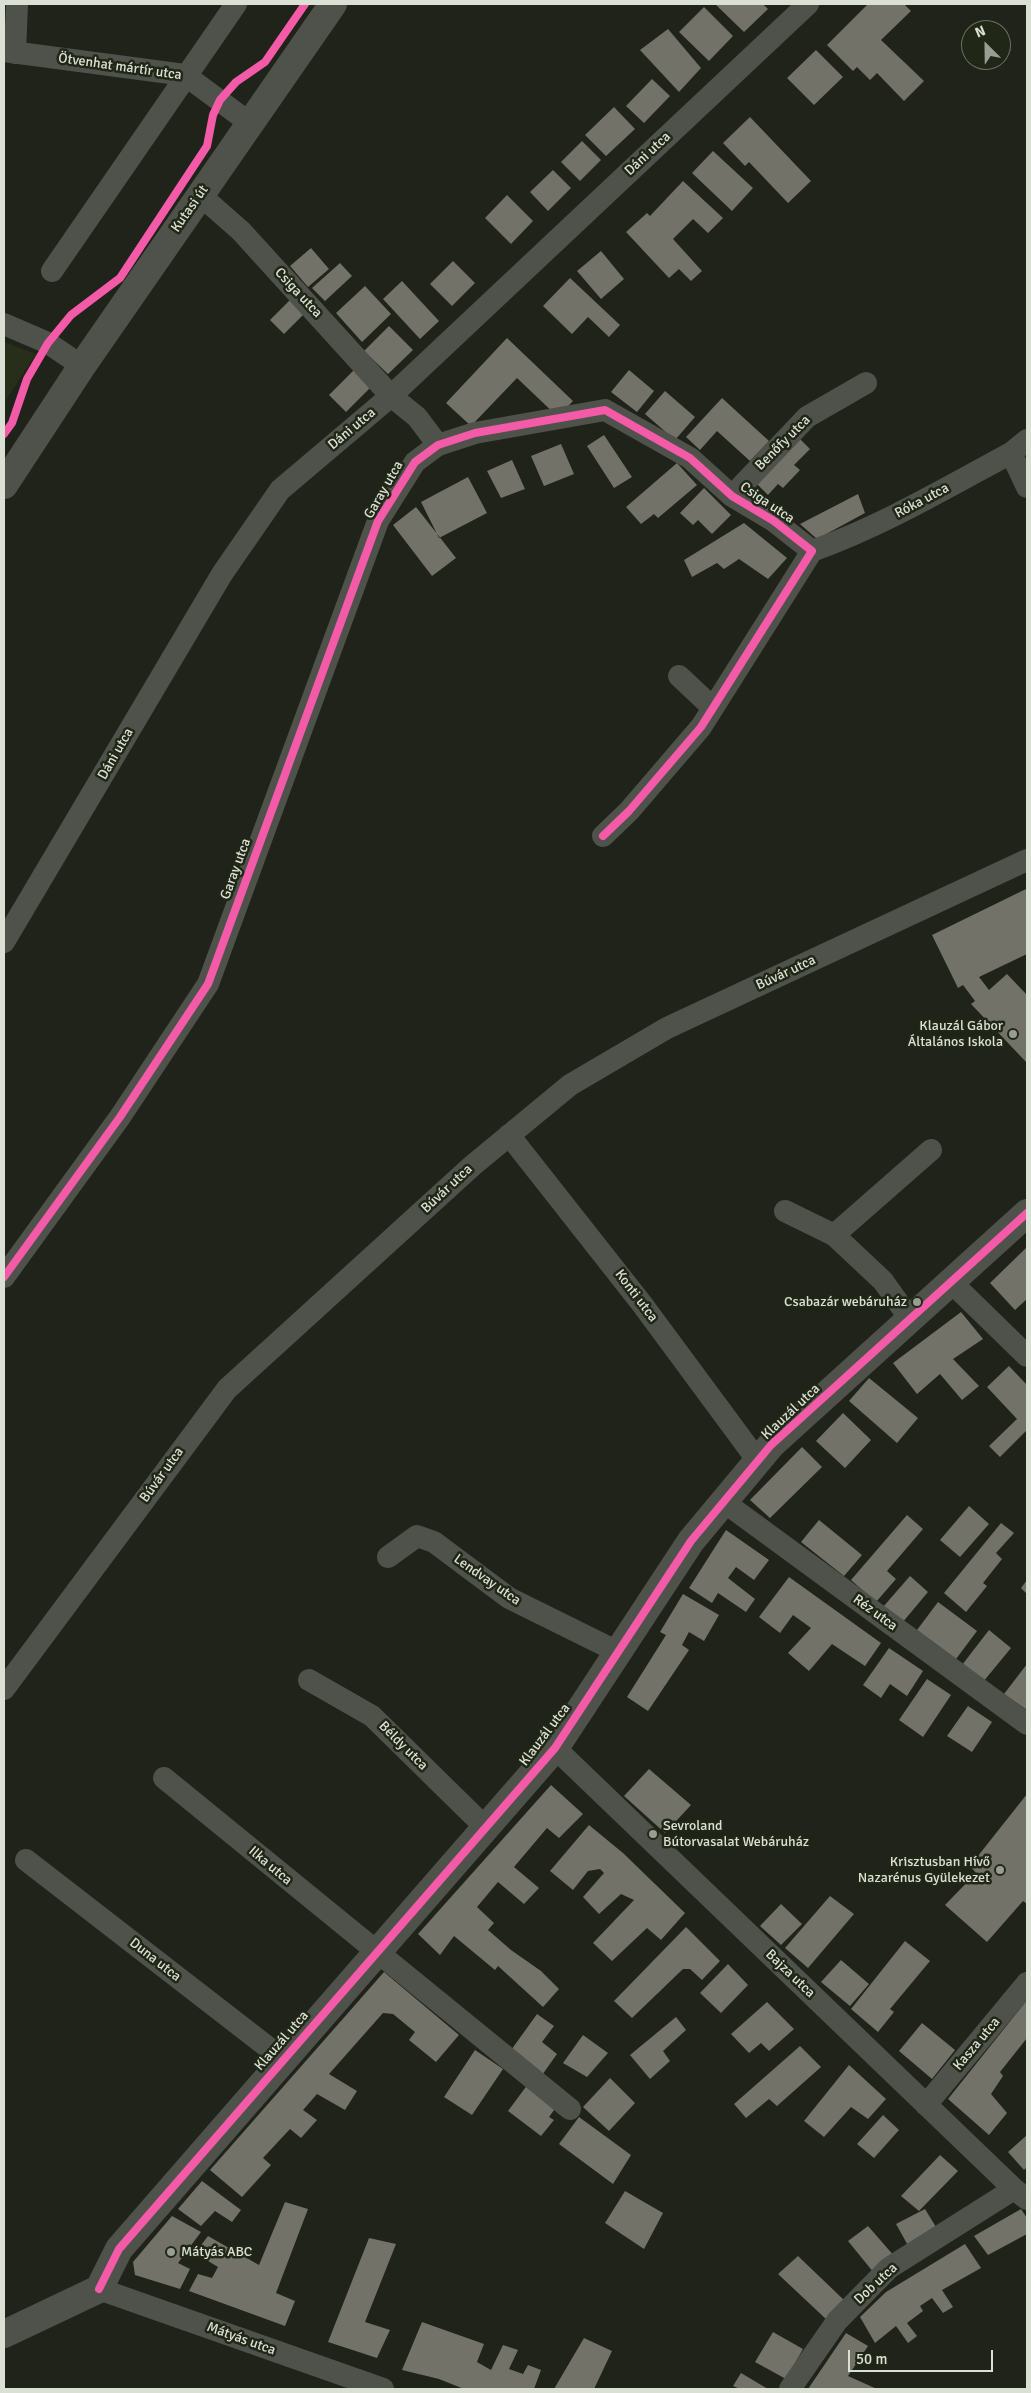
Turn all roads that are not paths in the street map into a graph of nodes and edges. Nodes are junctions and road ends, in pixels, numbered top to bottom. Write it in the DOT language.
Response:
graph roads {
  1 [pos="17,4"];
  2 [pos="236,4"];
  3 [pos="333,4"];
  4 [pos="808,4"];
  5 [pos="10,52"];
  6 [pos="185,75"];
  7 [pos="251,124"];
  8 [pos="200,195"];
  9 [pos="52,271"];
  10 [pos="4,324"];
  11 [pos="82,366"];
  12 [pos="866,383"];
  13 [pos="391,396"];
  14 [pos="438,445"];
  15 [pos="1019,446"];
  16 [pos="4,485"];
  17 [pos="1027,487"];
  18 [pos="732,496"];
  19 [pos="812,551"];
  20 [pos="679,676"];
  21 [pos="713,708"];
  22 [pos="603,836"];
  23 [pos="1027,860"];
  24 [pos="4,942"];
  25 [pos="509,1135"];
  26 [pos="931,1150"];
  27 [pos="785,1211"];
  28 [pos="1027,1213"];
  29 [pos="834,1235"];
  30 [pos="4,1277"];
  31 [pos="951,1282"];
  32 [pos="910,1319"];
  33 [pos="1027,1356"];
  34 [pos="758,1461"];
  35 [pos="724,1502"];
  36 [pos="388,1556"];
  37 [pos="618,1652"];
  38 [pos="309,1680"];
  39 [pos="4,1689"];
  40 [pos="1027,1724"];
  41 [pos="555,1748"];
  42 [pos="164,1778"];
  43 [pos="485,1828"];
  44 [pos="26,1860"];
  45 [pos="376,1953"];
  46 [pos="1027,1983"];
  47 [pos="283,2059"];
  48 [pos="926,2105"];
  49 [pos="570,2109"];
  50 [pos="1020,2194"];
  51 [pos="99,2289"];
  52 [pos="4,2334"];
  53 [pos="372,2388"];
  54 [pos="790,2389"];
  1 -- 5 [label="street"];
  2 -- 6 [label="street"];
  3 -- 7 [label="street, Kutasi út"];
  4 -- 13 [label="street, Dáni utca"];
  5 -- 6 [label="street, Ötvenhat mártír utca"];
  6 -- 7 [label="street, Ötvenhat mártír utca"];
  6 -- 9 [label="street"];
  7 -- 8 [label="street, Kutasi út"];
  8 -- 11 [label="street, Kutasi út"];
  8 -- 13 [label="street, Csiga utca"];
  10 -- 11 [label="street"];
  11 -- 16 [label="street, Kutasi út"];
  12 -- 18 [label="street, Benőfy utca"];
  13 -- 14 [label="street, Csiga utca"];
  13 -- 24 [label="street, Dáni utca"];
  14 -- 18 [label="street, Csiga utca"];
  14 -- 30 [label="street, Garay utca"];
  15 -- 17 [label="street"];
  15 -- 19 [label="street, Róka utca"];
  18 -- 19 [label="street, Csiga utca"];
  19 -- 21 [label="street"];
  20 -- 21 [label="street"];
  21 -- 22 [label="street"];
  23 -- 25 [label="street, Búvár utca"];
  25 -- 34 [label="street, Konti utca"];
  25 -- 39 [label="street, Búvár utca"];
  26 -- 29 [label="street"];
  27 -- 29 [label="street"];
  28 -- 31 [label="street, Klauzál utca"];
  29 -- 32 [label="street"];
  31 -- 32 [label="street, Klauzál utca"];
  31 -- 33 [label="street"];
  32 -- 34 [label="street, Klauzál utca"];
  34 -- 35 [label="street, Klauzál utca"];
  35 -- 37 [label="street, Klauzál utca"];
  35 -- 40 [label="street, Réz utca"];
  36 -- 37 [label="street, Lendvay utca"];
  37 -- 41 [label="street, Klauzál utca"];
  38 -- 43 [label="street, Béldy utca"];
  41 -- 43 [label="street, Klauzál utca"];
  41 -- 48 [label="street, Bajza utca"];
  42 -- 45 [label="street, Ilka utca"];
  43 -- 45 [label="street, Klauzál utca"];
  44 -- 47 [label="street, Duna utca"];
  45 -- 47 [label="street, Klauzál utca"];
  45 -- 49 [label="street"];
  46 -- 48 [label="street, Kasza utca"];
  47 -- 51 [label="street, Klauzál utca"];
  48 -- 50 [label="street, Bajza utca"];
  50 -- 54 [label="street, Dob utca"];
  51 -- 52 [label="street"];
  51 -- 53 [label="street, Mátyás utca"];
}
